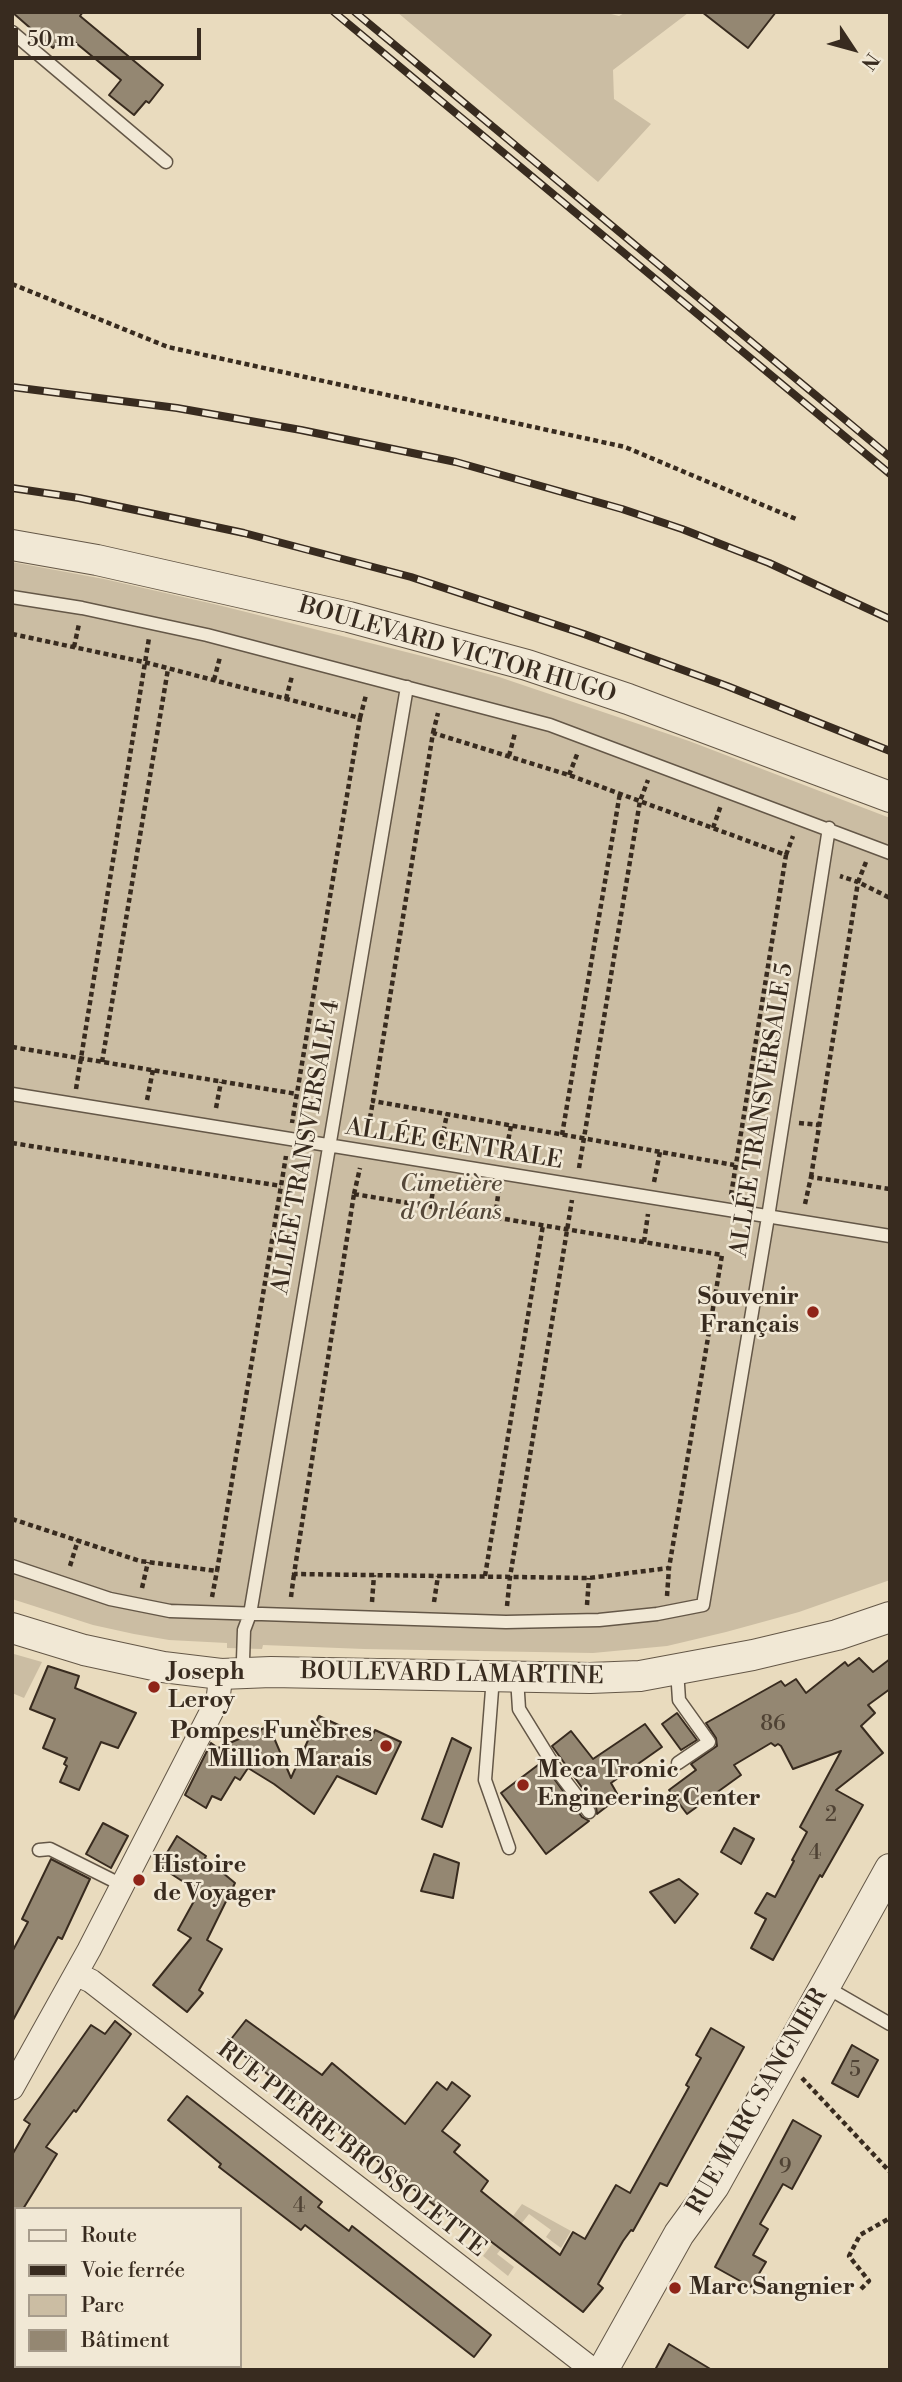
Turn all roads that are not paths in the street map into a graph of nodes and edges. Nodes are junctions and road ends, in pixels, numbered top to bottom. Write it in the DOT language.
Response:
graph roads {
  1 [pos="12,32"];
  2 [pos="166,162"];
  3 [pos="12,545"];
  4 [pos="12,597"];
  5 [pos="407,687"];
  6 [pos="890,797"];
  7 [pos="829,828"];
  8 [pos="890,853"];
  9 [pos="12,1094"];
  10 [pos="328,1145"];
  11 [pos="768,1217"];
  12 [pos="890,1236"];
  13 [pos="12,1566"];
  14 [pos="250,1614"];
  15 [pos="890,1617"];
  16 [pos="12,1621"];
  17 [pos="815,1627"];
  18 [pos="12,1628"];
  19 [pos="232,1667"];
  20 [pos="677,1670"];
  21 [pos="505,1678"];
  22 [pos="678,1763"];
  23 [pos="589,1812"];
  24 [pos="509,1848"];
  25 [pos="39,1850"];
  26 [pos="890,1869"];
  27 [pos="122,1885"];
  28 [pos="76,1974"];
  29 [pos="825,1987"];
  30 [pos="890,2024"];
  31 [pos="12,2088"];
  32 [pos="593,2370"];
  33 [pos="603,2370"];
  1 -- 2 [label="lane"];
  3 -- 6 [label="street, BOULEVARD VICTOR HUGO"];
  4 -- 5 [label="lane"];
  5 -- 7 [label="lane"];
  5 -- 10 [label="lane, ALLÉE TRANSVERSALE 4"];
  7 -- 8 [label="lane"];
  7 -- 11 [label="lane, ALLÉE TRANSVERSALE 5"];
  9 -- 10 [label="lane, ALLÉE CENTRALE"];
  10 -- 11 [label="lane, ALLÉE CENTRALE"];
  10 -- 14 [label="lane, ALLÉE TRANSVERSALE 4"];
  11 -- 12 [label="lane, ALLÉE CENTRALE"];
  11 -- 14 [label="lane, ALLÉE TRANSVERSALE 5"];
  13 -- 14 [label="lane"];
  14 -- 19 [label="lane, ALLÉE TRANSVERSALE 4"];
  15 -- 20 [label="street, BOULEVARD LAMARTINE"];
  16 -- 17 [label="lane"];
  18 -- 19 [label="street, BOULEVARD LAMARTINE"];
  19 -- 21 [label="street, BOULEVARD LAMARTINE"];
  19 -- 27 [label="street"];
  20 -- 21 [label="street, BOULEVARD LAMARTINE"];
  20 -- 22 [label="lane"];
  21 -- 23 [label="lane"];
  21 -- 24 [label="lane"];
  25 -- 27 [label="lane"];
  26 -- 29 [label="street, RUE MARC SANGNIER"];
  27 -- 28 [label="street"];
  28 -- 31 [label="street"];
  28 -- 32 [label="street, RUE PIERRE BROSSOLETTE"];
  29 -- 30 [label="lane"];
  29 -- 33 [label="street, RUE MARC SANGNIER"];
}
